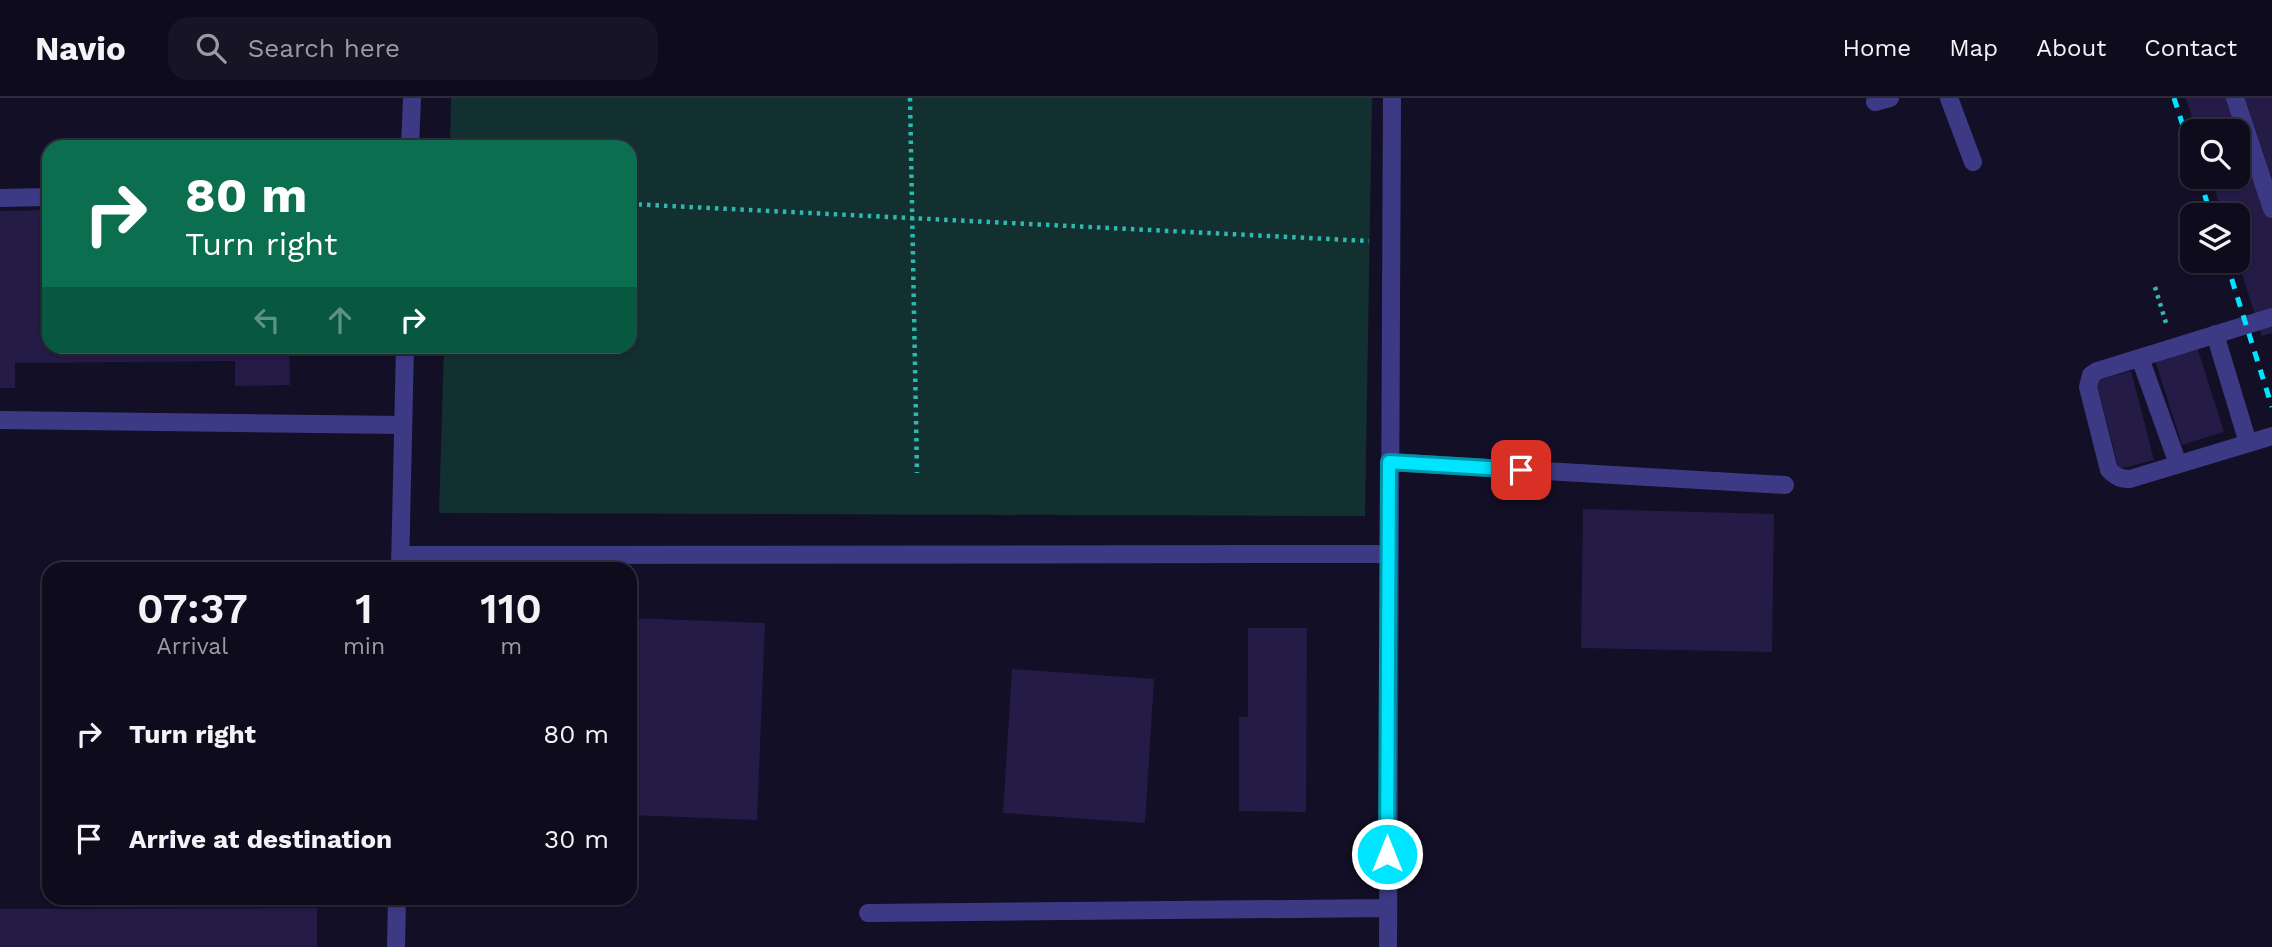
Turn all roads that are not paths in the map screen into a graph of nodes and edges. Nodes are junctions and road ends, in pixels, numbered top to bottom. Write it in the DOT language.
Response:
graph roads {
  1 [pos="412,98"];
  2 [pos="1392,98"];
  3 [pos="1949,98"];
  4 [pos="2235,98"];
  5 [pos="410,140"];
  6 [pos="1973,162"];
  7 [pos="42,197"];
  8 [pos="0,198"];
  9 [pos="2272,209"];
  10 [pos="2272,317"];
  11 [pos="2216,334"];
  12 [pos="405,354"];
  13 [pos="2140,358"];
  14 [pos="0,420"];
  15 [pos="403,425"];
  16 [pos="2272,436"];
  17 [pos="2248,443"];
  18 [pos="1389,462"];
  19 [pos="2178,464"];
  20 [pos="1786,485"];
  21 [pos="1389,554"];
  22 [pos="400,562"];
  23 [pos="397,905"];
  24 [pos="1387,908"];
  25 [pos="868,913"];
  26 [pos="396,947"];
  27 [pos="1388,947"];
  1 -- 5 [label="street"];
  2 -- 18 [label="street"];
  3 -- 6 [label="street"];
  4 -- 9 [label="street"];
  7 -- 8 [label="street"];
  10 -- 11 [label="street"];
  11 -- 13 [label="street"];
  11 -- 17 [label="street"];
  12 -- 15 [label="street"];
  13 -- 19 [label="street"];
  13 -- 19 [label="street"];
  14 -- 15 [label="street"];
  15 -- 22 [label="street"];
  16 -- 17 [label="street"];
  17 -- 19 [label="street"];
  18 -- 20 [label="street"];
  18 -- 21 [label="street"];
  21 -- 22 [label="street"];
  21 -- 24 [label="street"];
  23 -- 26 [label="street"];
  24 -- 25 [label="street"];
  24 -- 27 [label="street"];
}
